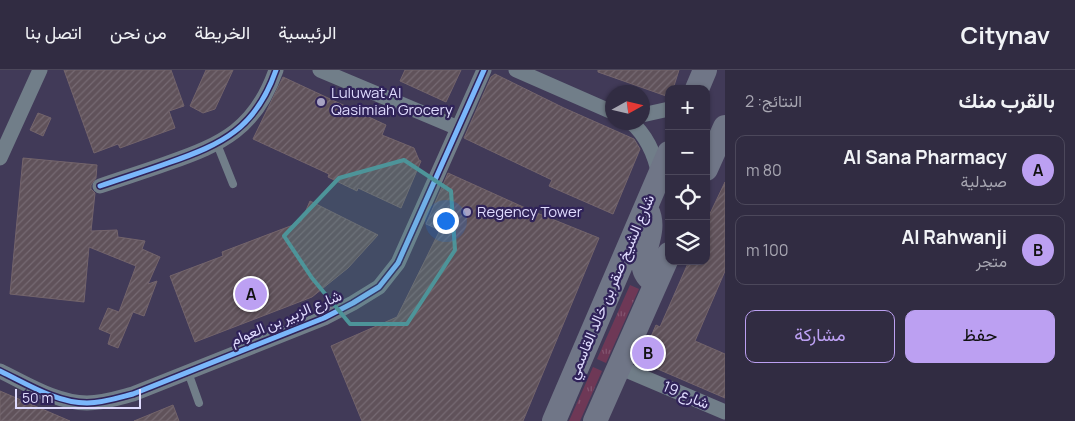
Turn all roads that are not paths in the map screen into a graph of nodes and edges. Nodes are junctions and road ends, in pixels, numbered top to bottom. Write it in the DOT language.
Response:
graph roads {
  1 [pos="40,70"];
  2 [pos="276,70"];
  3 [pos="320,70"];
  4 [pos="484,70"];
  5 [pos="516,70"];
  6 [pos="705,70"];
  7 [pos="699,85"];
  8 [pos="605,109"];
  9 [pos="665,110"];
  10 [pos="650,113"];
  11 [pos="725,127"];
  12 [pos="458,128"];
  13 [pos="638,130"];
  14 [pos="217,144"];
  15 [pos="0,158"];
  16 [pos="710,160"];
  17 [pos="665,162"];
  18 [pos="659,175"];
  19 [pos="233,184"];
  20 [pos="100,186"];
  21 [pos="646,206"];
  22 [pos="665,263"];
  23 [pos="656,283"];
  24 [pos="619,367"];
  25 [pos="0,372"];
  26 [pos="188,372"];
  27 [pos="199,403"];
  28 [pos="725,412"];
  29 [pos="554,421"];
  30 [pos="595,421"];
  1 -- 15 [label="street"];
  2 -- 14 [label="street"];
  3 -- 12 [label="street"];
  4 -- 12 [label="street, شارع الزبير بن العوام"];
  5 -- 8 [label="street"];
  6 -- 7 [label="main road"];
  9 -- 10 [label="street"];
  11 -- 16 [label="main road"];
  12 -- 26 [label="street, شارع الزبير بن العوام"];
  13 -- 18 [label="street"];
  14 -- 19 [label="lane"];
  14 -- 20 [label="street"];
  17 -- 18 [label="main road, شارع الشيخ صقر بن خالد القاسمي"];
  18 -- 21 [label="main road, شارع الشيخ صقر بن خالد القاسمي"];
  21 -- 23 [label="main road"];
  21 -- 29 [label="main road, شارع الشيخ صقر بن خالد القاسمي"];
  22 -- 23 [label="main road"];
  23 -- 24 [label="main road"];
  24 -- 28 [label="street, شارع 19"];
  24 -- 30 [label="main road"];
  25 -- 26 [label="street, شارع الزبير بن العوام"];
  26 -- 27 [label="lane"];
}
